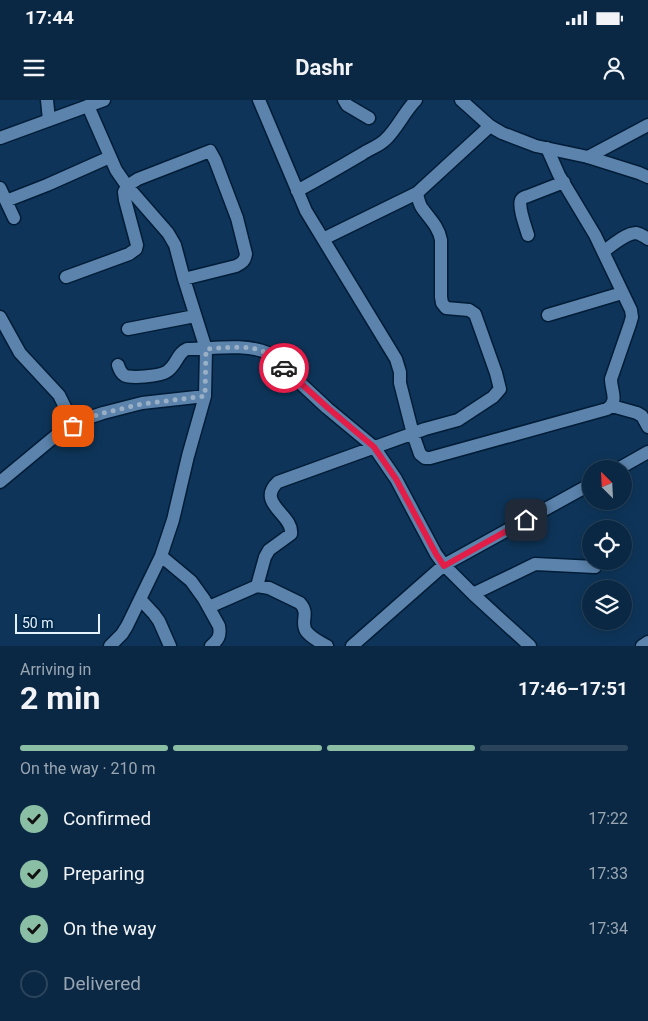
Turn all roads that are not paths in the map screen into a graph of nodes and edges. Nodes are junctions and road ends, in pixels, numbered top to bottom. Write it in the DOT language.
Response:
graph roads {
  1 [pos="47,100"];
  2 [pos="104,100"];
  3 [pos="259,100"];
  4 [pos="344,100"];
  5 [pos="416,100"];
  6 [pos="461,100"];
  7 [pos="88,106"];
  8 [pos="369,118"];
  9 [pos="49,120"];
  10 [pos="648,125"];
  11 [pos="490,126"];
  12 [pos="1,135"];
  13 [pos="547,148"];
  14 [pos="110,156"];
  15 [pos="588,157"];
  16 [pos="648,177"];
  17 [pos="564,182"];
  18 [pos="127,186"];
  19 [pos="0,188"];
  20 [pos="297,191"];
  21 [pos="416,193"];
  22 [pos="6,201"];
  23 [pos="14,218"];
  24 [pos="528,235"];
  25 [pos="323,238"];
  26 [pos="648,239"];
  27 [pos="603,252"];
  28 [pos="66,277"];
  29 [pos="184,279"];
  30 [pos="622,293"];
  31 [pos="548,315"];
  32 [pos="196,316"];
  33 [pos="0,317"];
  34 [pos="128,329"];
  35 [pos="206,349"];
  36 [pos="118,365"];
  37 [pos="205,396"];
  38 [pos="612,406"];
  39 [pos="73,423"];
  40 [pos="648,427"];
  41 [pos="413,434"];
  42 [pos="374,447"];
  43 [pos="648,452"];
  44 [pos="632,461"];
  45 [pos="0,482"];
  46 [pos="582,489"];
  47 [pos="161,556"];
  48 [pos="444,566"];
  49 [pos="582,566"];
  50 [pos="257,586"];
  51 [pos="473,594"];
  52 [pos="140,599"];
  53 [pos="209,607"];
  54 [pos="648,642"];
  55 [pos="357,644"];
  56 [pos="528,645"];
  57 [pos="110,646"];
  58 [pos="170,646"];
  59 [pos="211,646"];
  60 [pos="327,646"];
  61 [pos="642,646"];
  1 -- 9 [label="street"];
  2 -- 7 [label="street"];
  3 -- 20 [label="street"];
  4 -- 8 [label="street"];
  5 -- 20 [label="street"];
  6 -- 11 [label="street"];
  7 -- 9 [label="street"];
  7 -- 14 [label="street"];
  9 -- 12 [label="street"];
  10 -- 15 [label="street"];
  11 -- 13 [label="street"];
  11 -- 21 [label="street"];
  13 -- 15 [label="street"];
  13 -- 17 [label="street"];
  14 -- 18 [label="street"];
  14 -- 22 [label="street"];
  15 -- 16 [label="street"];
  17 -- 24 [label="street"];
  17 -- 27 [label="street"];
  18 -- 28 [label="street"];
  18 -- 29 [label="street"];
  18 -- 29 [label="street"];
  19 -- 22 [label="street"];
  20 -- 25 [label="street"];
  21 -- 25 [label="street"];
  21 -- 41 [label="street"];
  22 -- 23 [label="street"];
  25 -- 41 [label="street"];
  26 -- 27 [label="street"];
  27 -- 30 [label="street"];
  29 -- 32 [label="street"];
  30 -- 31 [label="street"];
  30 -- 38 [label="street"];
  32 -- 34 [label="street"];
  32 -- 35 [label="street"];
  33 -- 39 [label="street"];
  35 -- 36 [label="street"];
  35 -- 37 [label="street"];
  35 -- 42 [label="street"];
  37 -- 39 [label="street"];
  37 -- 47 [label="street"];
  38 -- 40 [label="street"];
  38 -- 41 [label="street"];
  39 -- 45 [label="street"];
  41 -- 42 [label="street"];
  42 -- 48 [label="street"];
  42 -- 50 [label="street"];
  43 -- 44 [label="street"];
  46 -- 48 [label="street"];
  47 -- 52 [label="street"];
  47 -- 53 [label="street"];
  48 -- 51 [label="street"];
  48 -- 55 [label="street"];
  49 -- 51 [label="street"];
  50 -- 53 [label="street"];
  50 -- 60 [label="street"];
  51 -- 56 [label="street"];
  52 -- 57 [label="street"];
  52 -- 58 [label="street"];
  53 -- 59 [label="street"];
  54 -- 61 [label="street"];
}
